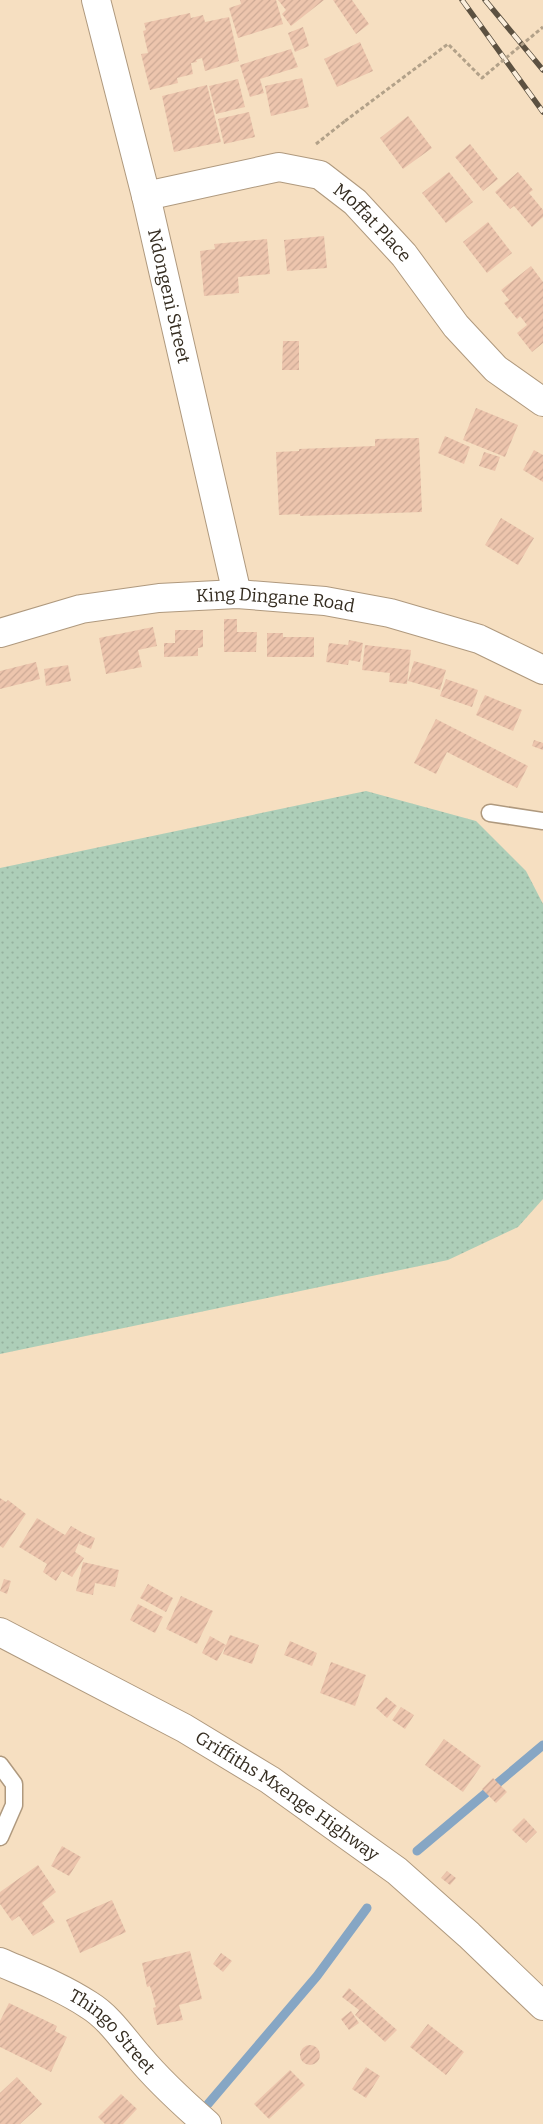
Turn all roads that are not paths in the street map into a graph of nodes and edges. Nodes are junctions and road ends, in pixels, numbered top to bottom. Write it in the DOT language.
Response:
graph roads {
  1 [pos="96,0"];
  2 [pos="146,196"];
  3 [pos="543,402"];
  4 [pos="237,594"];
  5 [pos="0,632"];
  6 [pos="543,670"];
  7 [pos="490,814"];
  8 [pos="543,821"];
  9 [pos="0,1632"];
  10 [pos="0,1765"];
  11 [pos="0,1837"];
  12 [pos="0,1962"];
  13 [pos="543,2006"];
  14 [pos="207,2124"];
  1 -- 2 [label="street, Ndongeni Street"];
  2 -- 3 [label="street, Moffat Place"];
  2 -- 4 [label="street, Ndongeni Street"];
  4 -- 5 [label="street, King Dingane Road"];
  4 -- 6 [label="street, King Dingane Road"];
  7 -- 8 [label="lane"];
  9 -- 13 [label="street, Griffiths Mxenge Highway"];
  10 -- 11 [label="lane"];
  12 -- 14 [label="street, Thingo Street"];
}
